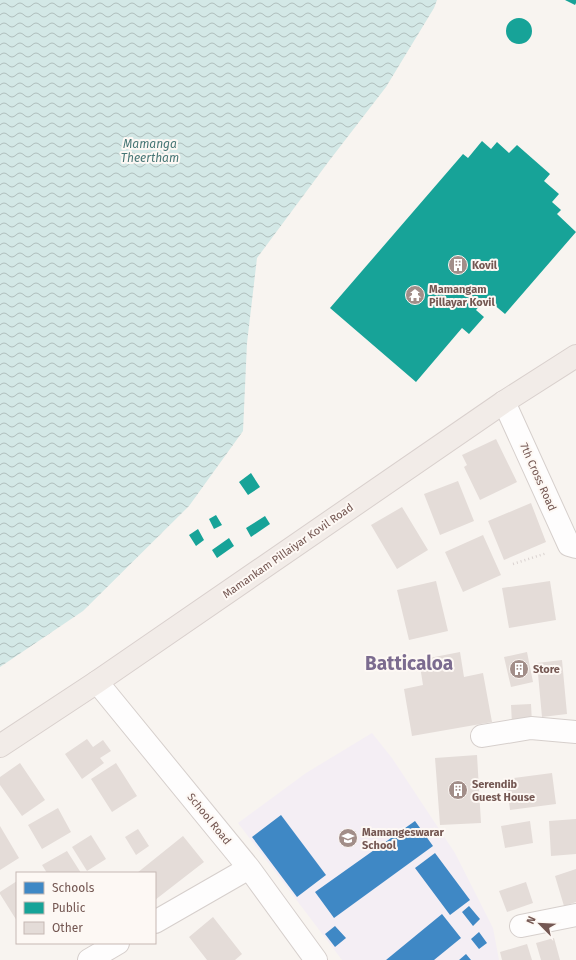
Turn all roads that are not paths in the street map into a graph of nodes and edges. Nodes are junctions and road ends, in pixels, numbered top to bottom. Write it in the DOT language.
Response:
graph roads {
  1 [pos="576,356"];
  2 [pos="504,402"];
  3 [pos="572,546"];
  4 [pos="97,682"];
  5 [pos="576,732"];
  6 [pos="482,736"];
  7 [pos="0,746"];
  8 [pos="249,868"];
  9 [pos="576,916"];
  10 [pos="156,921"];
  11 [pos="521,926"];
  12 [pos="116,944"];
  13 [pos="88,960"];
  14 [pos="316,960"];
  1 -- 2 [label="main road, Mamankam Pillaiyar Kovil Road"];
  2 -- 3 [label="street, 7th Cross Road"];
  2 -- 4 [label="main road, Mamankam Pillaiyar Kovil Road"];
  4 -- 7 [label="main road, Mamankam Pillaiyar Kovil Road"];
  4 -- 8 [label="street, School Road"];
  5 -- 6 [label="street"];
  8 -- 10 [label="street"];
  8 -- 14 [label="street, School Road"];
  9 -- 11 [label="street"];
  12 -- 13 [label="street"];
}
